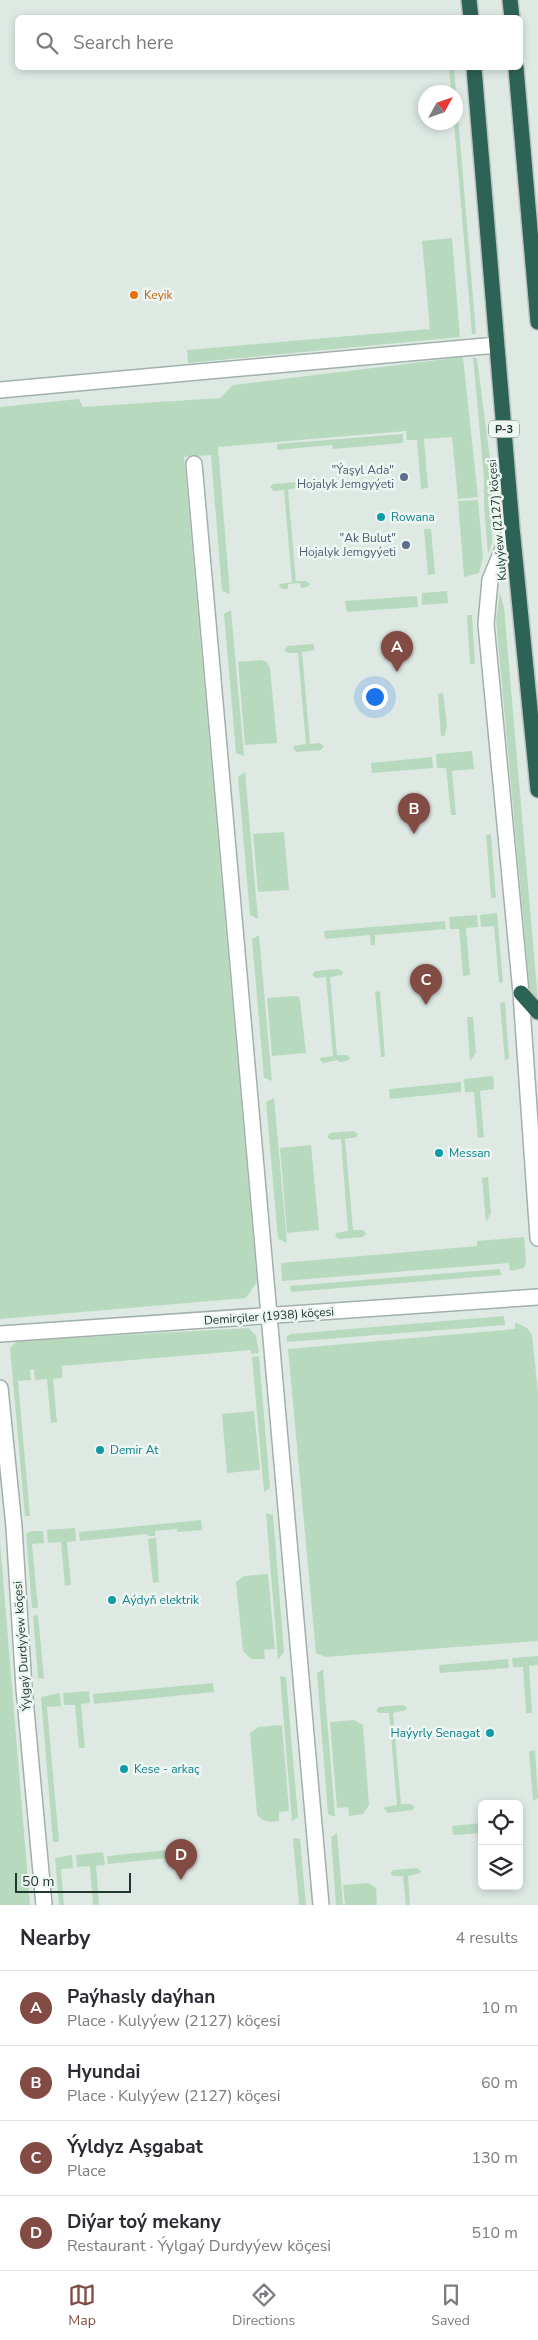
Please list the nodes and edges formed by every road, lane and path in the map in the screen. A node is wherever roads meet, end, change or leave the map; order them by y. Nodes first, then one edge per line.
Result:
1 (469, 0) edge
2 (510, 0) edge
3 (471, 15) edge
4 (512, 15) edge
5 (474, 70) edge
6 (516, 70) edge
7 (538, 322) edge
8 (497, 345) junction
9 (0, 390) edge
10 (194, 464) dead end
11 (512, 527) junction
12 (538, 790) edge
13 (521, 993) junction
14 (538, 1012) edge
15 (538, 1238) edge
16 (538, 1297) edge
17 (270, 1316) junction
18 (0, 1334) edge
19 (0, 1388) edge
20 (44, 1905) edge
21 (321, 1905) edge

1 - 3 highway
2 - 4 highway
5 - 8 highway, Kulyýew (2127) köçesi / P-3
6 - 7 highway
8 - 9 street
8 - 11 highway, Kulyýew (2127) köçesi / P-3
10 - 17 street
11 - 12 highway, Kulyýew (2127) köçesi / P-3
11 - 13 street
13 - 14 highway
13 - 15 street
16 - 17 street, Demirçiler (1938) köçesi
17 - 18 street, Demirçiler (1938) köçesi
17 - 21 street
19 - 20 street, Ýylgaý Durdyýew köçesi

